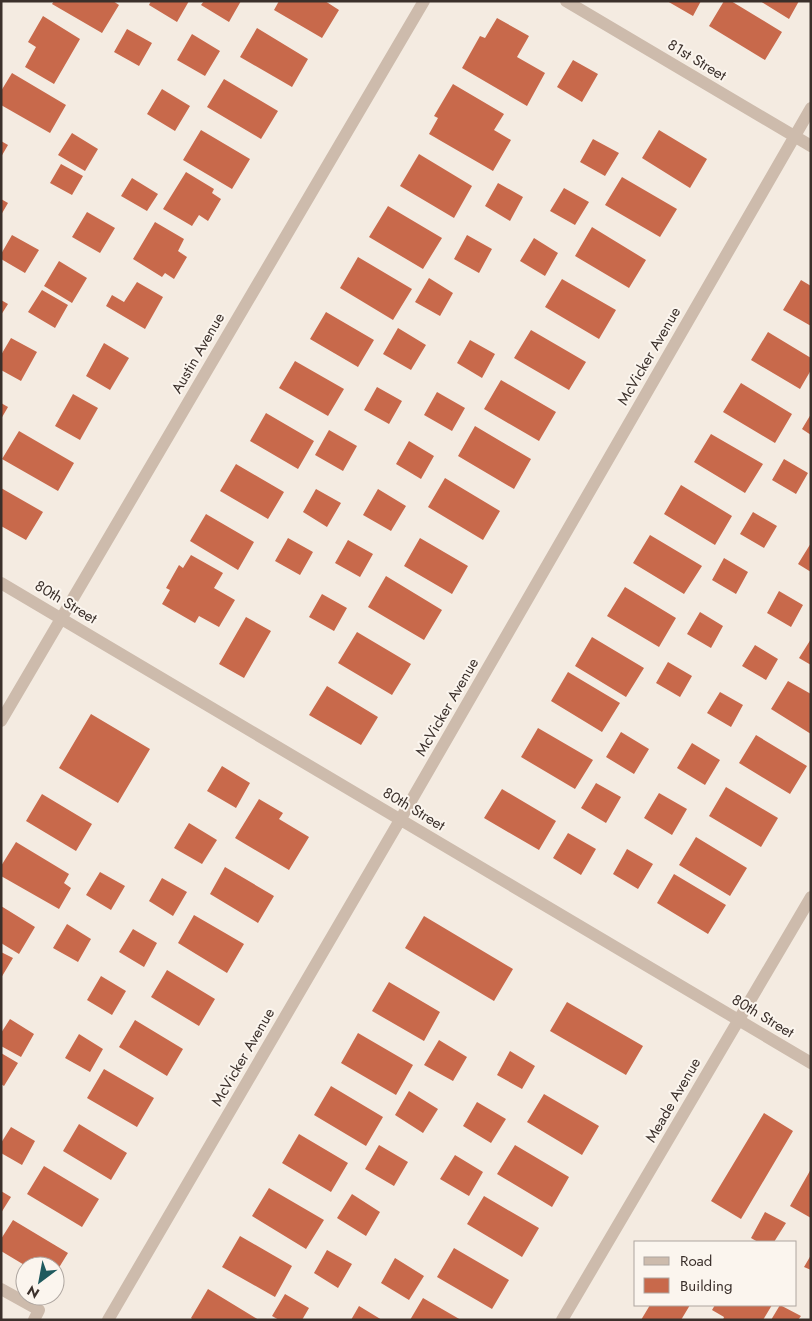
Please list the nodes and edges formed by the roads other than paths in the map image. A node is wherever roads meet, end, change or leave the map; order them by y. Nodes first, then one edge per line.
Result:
1 (424, 1) edge
2 (566, 1) edge
3 (811, 108) edge
4 (794, 136) junction
5 (811, 146) edge
6 (1, 583) edge
7 (61, 618) junction
8 (1, 721) edge
9 (400, 820) junction
10 (811, 897) edge
11 (739, 1021) junction
12 (811, 1063) edge
13 (1, 1289) edge
14 (34, 1320) edge
15 (108, 1320) edge
16 (562, 1320) edge

1 - 7 street, Austin Avenue
2 - 4 street, 81st Street
3 - 4 street, McVicker Avenue
4 - 5 street, 81st Street
4 - 9 street, McVicker Avenue
6 - 7 street, 80th Street
7 - 8 street, Austin Avenue
7 - 9 street, 80th Street
9 - 11 street, 80th Street
9 - 15 street, McVicker Avenue
10 - 11 street, Meade Avenue
11 - 12 street, 80th Street
11 - 16 street, Meade Avenue
13 - 14 street

